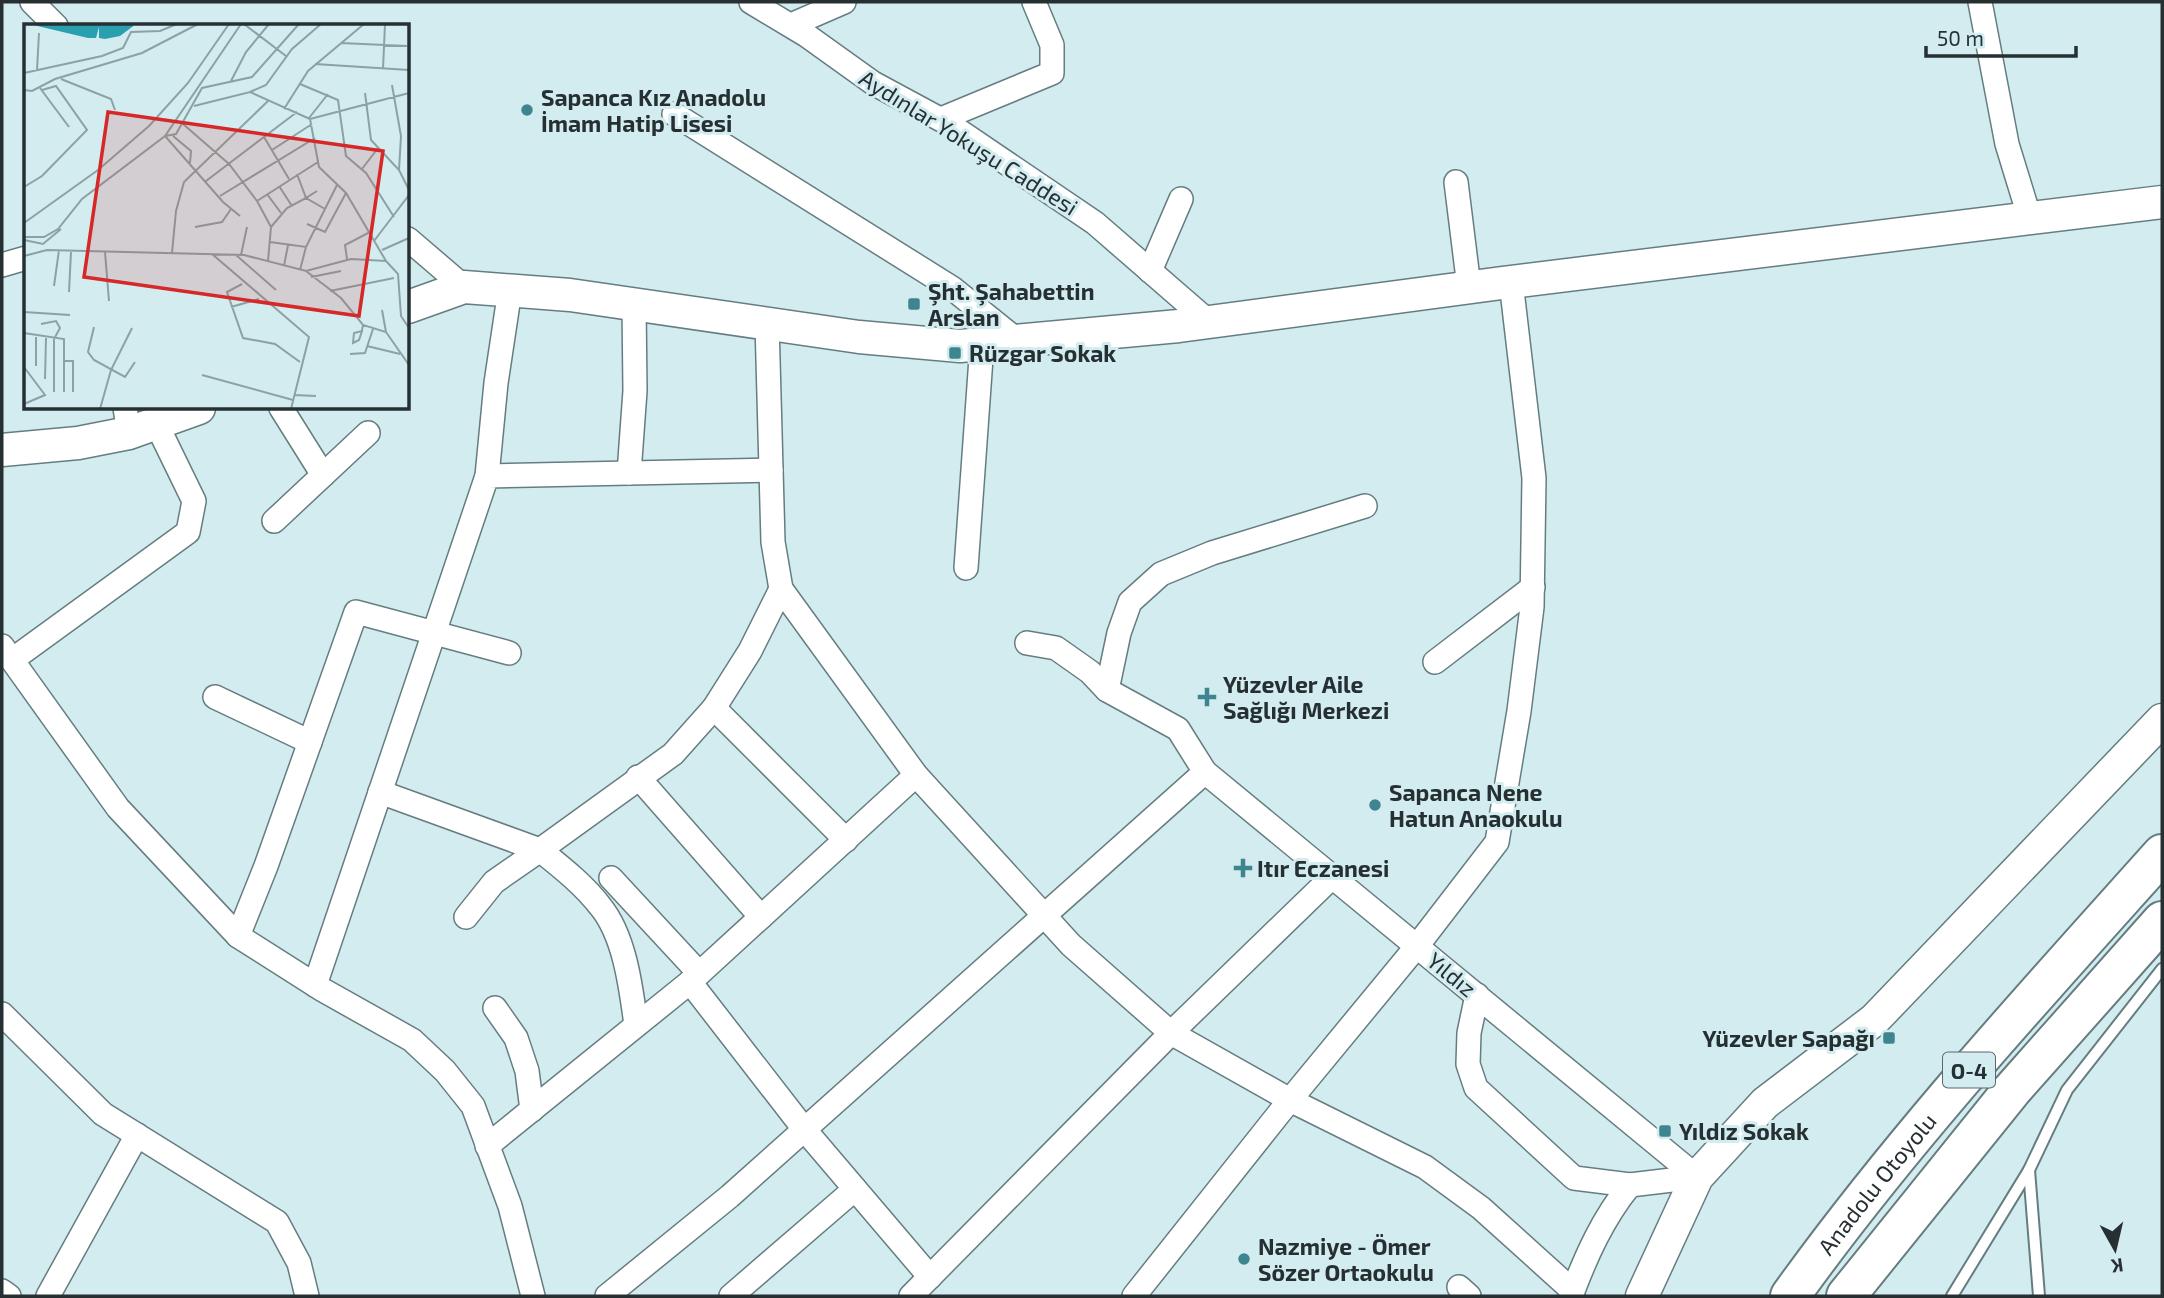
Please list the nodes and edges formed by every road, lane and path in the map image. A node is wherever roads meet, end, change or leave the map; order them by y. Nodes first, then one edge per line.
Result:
1 (32, 2) edge
2 (751, 2) edge
3 (844, 2) edge
4 (1034, 2) edge
5 (1980, 2) edge
6 (54, 24) edge
7 (791, 26) junction
8 (674, 114) dead end
9 (941, 119) junction
10 (1457, 182) dead end
11 (1181, 199) dead end
12 (2162, 202) edge
13 (2030, 219) junction
14 (412, 247) edge
15 (24, 259) edge
16 (2, 265) edge
17 (1150, 271) junction
18 (1511, 282) junction
19 (464, 287) junction
20 (1469, 287) junction
21 (510, 290) junction
22 (634, 304) junction
23 (410, 306) edge
24 (1209, 322) junction
25 (767, 323) junction
26 (1018, 341) junction
27 (982, 344) junction
28 (189, 410) edge
29 (282, 410) edge
30 (137, 421) edge
31 (368, 433) dead end
32 (2, 450) edge
33 (771, 470) junction
34 (629, 473) junction
35 (323, 475) junction
36 (487, 476) junction
37 (1365, 506) dead end
38 (274, 521) dead end
39 (967, 568) dead end
40 (1533, 587) junction
41 (781, 589) junction
42 (434, 632) junction
43 (1027, 643) dead end
44 (7, 653) edge
45 (509, 653) dead end
46 (1435, 662) dead end
47 (1107, 690) junction
48 (215, 697) dead end
49 (714, 708) junction
50 (2162, 720) edge
51 (310, 742) junction
52 (1205, 772) junction
53 (916, 775) junction
54 (638, 777) junction
55 (380, 792) junction
56 (846, 840) junction
57 (540, 850) junction
58 (2162, 854) edge
59 (1332, 877) junction
60 (611, 878) dead end
61 (1045, 916) junction
62 (466, 917) dead end
63 (761, 917) junction
64 (2162, 921) edge
65 (237, 936) junction
66 (1417, 946) junction
67 (2162, 969) edge
68 (694, 978) junction
69 (315, 985) junction
70 (1477, 995) junction
71 (495, 1008) dead end
72 (2, 1014) edge
73 (636, 1025) junction
74 (1171, 1033) junction
75 (1290, 1100) junction
76 (532, 1110) junction
77 (804, 1129) junction
78 (137, 1135) junction
79 (487, 1146) junction
80 (2029, 1170) junction
81 (1697, 1177) junction
82 (1630, 1185) junction
83 (855, 1189) junction
84 (930, 1277) junction
85 (2, 1291) edge
86 (1572, 1294) edge
87 (9, 1296) edge
88 (48, 1296) edge
89 (307, 1296) edge
90 (533, 1296) edge
91 (607, 1296) edge
92 (731, 1296) edge
93 (911, 1296) edge
94 (1134, 1296) edge
95 (1642, 1296) edge
96 (1790, 1296) edge
97 (1846, 1296) edge
98 (1952, 1296) edge
99 (2039, 1296) edge

1 - 6 street
2 - 7 street, Aydınlar Yokuşu Caddesi
3 - 7 street
4 - 9 street
5 - 13 street
7 - 9 street, Aydınlar Yokuşu Caddesi
8 - 26 street
9 - 17 street, Aydınlar Yokuşu Caddesi
10 - 20 street
11 - 17 street
12 - 13 street
13 - 18 street
14 - 19 street
15 - 16 street
17 - 24 street, Aydınlar Yokuşu Caddesi
18 - 20 street
18 - 40 street
19 - 21 street
19 - 23 street
20 - 24 street
21 - 22 street
21 - 36 street
22 - 25 street
22 - 34 street
24 - 26 street
25 - 27 street
25 - 33 street
26 - 27 street
27 - 39 street
28 - 30 street
29 - 35 street
30 - 32 street
30 - 44 street
31 - 35 street
33 - 34 street
33 - 41 street
34 - 36 street
35 - 38 street
36 - 42 street
37 - 47 street
40 - 46 street
40 - 66 street
41 - 49 street
41 - 53 street
42 - 45 street
42 - 51 street
42 - 55 street
43 - 47 street, Yıldız
44 - 65 street
47 - 52 street, Yıldız
48 - 51 street
49 - 54 street
49 - 56 street
50 - 81 street
51 - 65 street
52 - 59 street, Yıldız
52 - 61 street
53 - 56 street
53 - 61 street
54 - 57 street
54 - 63 street
55 - 57 street
55 - 69 street
56 - 63 street
57 - 62 street
57 - 73 street
58 - 96 highway, Anadolu Otoyolu / O-4
59 - 66 street, Yıldız
59 - 74 street
60 - 68 street
61 - 74 street
61 - 77 street
63 - 68 street
64 - 97 highway, Anadolu Otoyolu / O-4
65 - 69 street
66 - 70 street, Yıldız
66 - 75 street
67 - 80 lane
68 - 73 street
68 - 77 street
69 - 79 street
70 - 81 street, Yıldız
70 - 82 street
71 - 76 street
72 - 78 street
73 - 76 street
74 - 75 street
74 - 84 street
75 - 86 street
75 - 94 street
76 - 79 street
77 - 83 street
77 - 91 street
78 - 88 street
78 - 89 street
79 - 90 street
80 - 98 lane
80 - 99 lane
81 - 82 street
81 - 95 street
82 - 86 street
83 - 84 street
83 - 92 street
84 - 93 street
85 - 87 street

